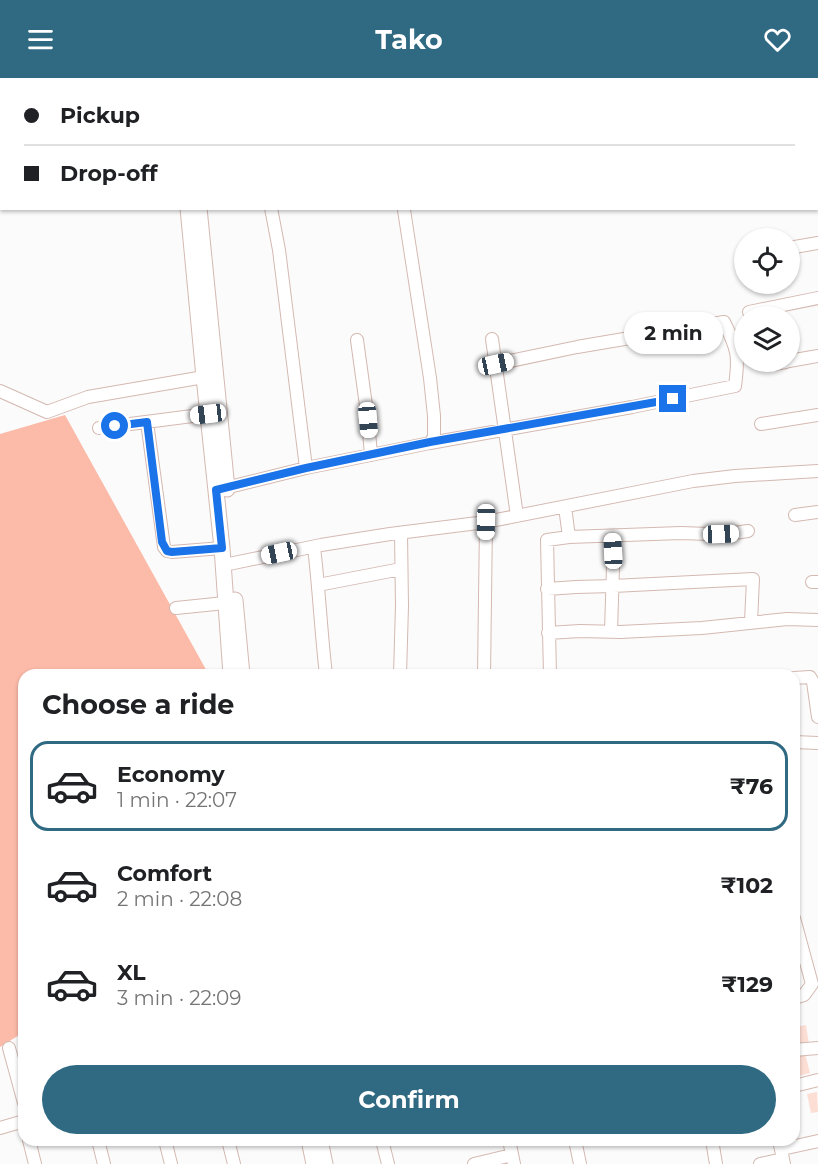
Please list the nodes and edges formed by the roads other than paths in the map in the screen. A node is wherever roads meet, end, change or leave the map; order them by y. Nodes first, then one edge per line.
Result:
1 (188, 210) edge
2 (199, 210) edge
3 (271, 210) edge
4 (404, 210) edge
5 (818, 243) edge
6 (800, 246) edge
7 (818, 298) edge
8 (779, 306) edge
9 (492, 339) dead end
10 (357, 340) dead end
11 (818, 356) edge
12 (800, 359) edge
13 (496, 364) junction
14 (204, 377) junction
15 (0, 391) edge
16 (208, 414) junction
17 (818, 415) edge
18 (147, 422) junction
19 (761, 424) dead end
20 (99, 428) dead end
21 (505, 429) junction
22 (430, 442) junction
23 (371, 455) junction
24 (306, 468) junction
25 (818, 471) edge
26 (221, 489) junction
27 (565, 507) junction
28 (818, 512) edge
29 (795, 515) dead end
30 (517, 516) junction
31 (486, 522) junction
32 (748, 531) dead end
33 (401, 533) junction
34 (612, 536) junction
35 (569, 537) junction
36 (314, 547) junction
37 (222, 548) junction
38 (228, 564) junction
39 (401, 569) junction
40 (318, 585) junction
41 (613, 586) junction
42 (547, 589) junction
43 (225, 603) junction
44 (176, 608) dead end
45 (818, 620) edge
46 (751, 622) junction
47 (611, 632) junction
48 (548, 633) junction
49 (230, 669) edge
50 (242, 669) edge
51 (325, 669) edge
52 (400, 669) edge
53 (484, 669) edge
54 (550, 669) edge
55 (800, 678) edge
56 (818, 717) edge
57 (800, 742) edge
58 (818, 743) edge
59 (800, 940) edge
60 (800, 996) edge
61 (9, 1048) dead end
62 (818, 1048) edge
63 (800, 1050) edge
64 (18, 1080) edge
65 (818, 1080) edge
66 (800, 1084) edge
67 (18, 1123) edge
68 (0, 1128) edge
69 (818, 1140) edge
70 (30, 1146) edge
71 (100, 1146) edge
72 (166, 1146) edge
73 (230, 1146) edge
74 (310, 1146) edge
75 (321, 1146) edge
76 (384, 1146) edge
77 (576, 1146) edge
78 (713, 1146) edge
79 (782, 1153) edge
80 (513, 1159) edge
81 (35, 1164) edge
82 (104, 1164) edge
83 (171, 1164) edge
84 (234, 1164) edge
85 (314, 1164) edge
86 (325, 1164) edge
87 (388, 1164) edge
88 (474, 1164) edge
89 (580, 1164) edge
90 (716, 1164) edge
91 (760, 1164) edge

1 - 14 street
2 - 26 street
3 - 24 street
4 - 22 street
5 - 6 street
7 - 8 street
9 - 13 street
10 - 23 street
11 - 12 street
13 - 21 street
13 - 21 street
14 - 15 street
14 - 16 street
16 - 18 street
16 - 26 street
17 - 19 street
18 - 20 street
18 - 37 street
21 - 22 street
21 - 30 street
22 - 23 street
23 - 24 street
24 - 26 street
25 - 27 street
26 - 37 street
26 - 38 street
27 - 30 street
27 - 35 street
28 - 29 street
30 - 31 street
31 - 33 street
31 - 53 street
32 - 34 street
33 - 36 street
33 - 39 street
34 - 35 street
34 - 41 street
35 - 42 street
36 - 38 street
36 - 40 street
37 - 38 street
38 - 43 street
38 - 50 street
39 - 40 street
39 - 52 street
40 - 51 street
41 - 42 street
41 - 46 street
41 - 47 street
42 - 48 street
43 - 44 street
43 - 49 street
45 - 46 street
46 - 47 street
47 - 48 street
48 - 54 street
55 - 56 street
57 - 58 street
59 - 60 street
61 - 64 street
62 - 63 street
65 - 66 street
67 - 68 street
69 - 79 street
70 - 81 street
71 - 82 street
72 - 83 street
73 - 84 street
74 - 85 street
75 - 86 street
76 - 87 street
77 - 89 street
78 - 90 street
79 - 91 street
80 - 88 street

